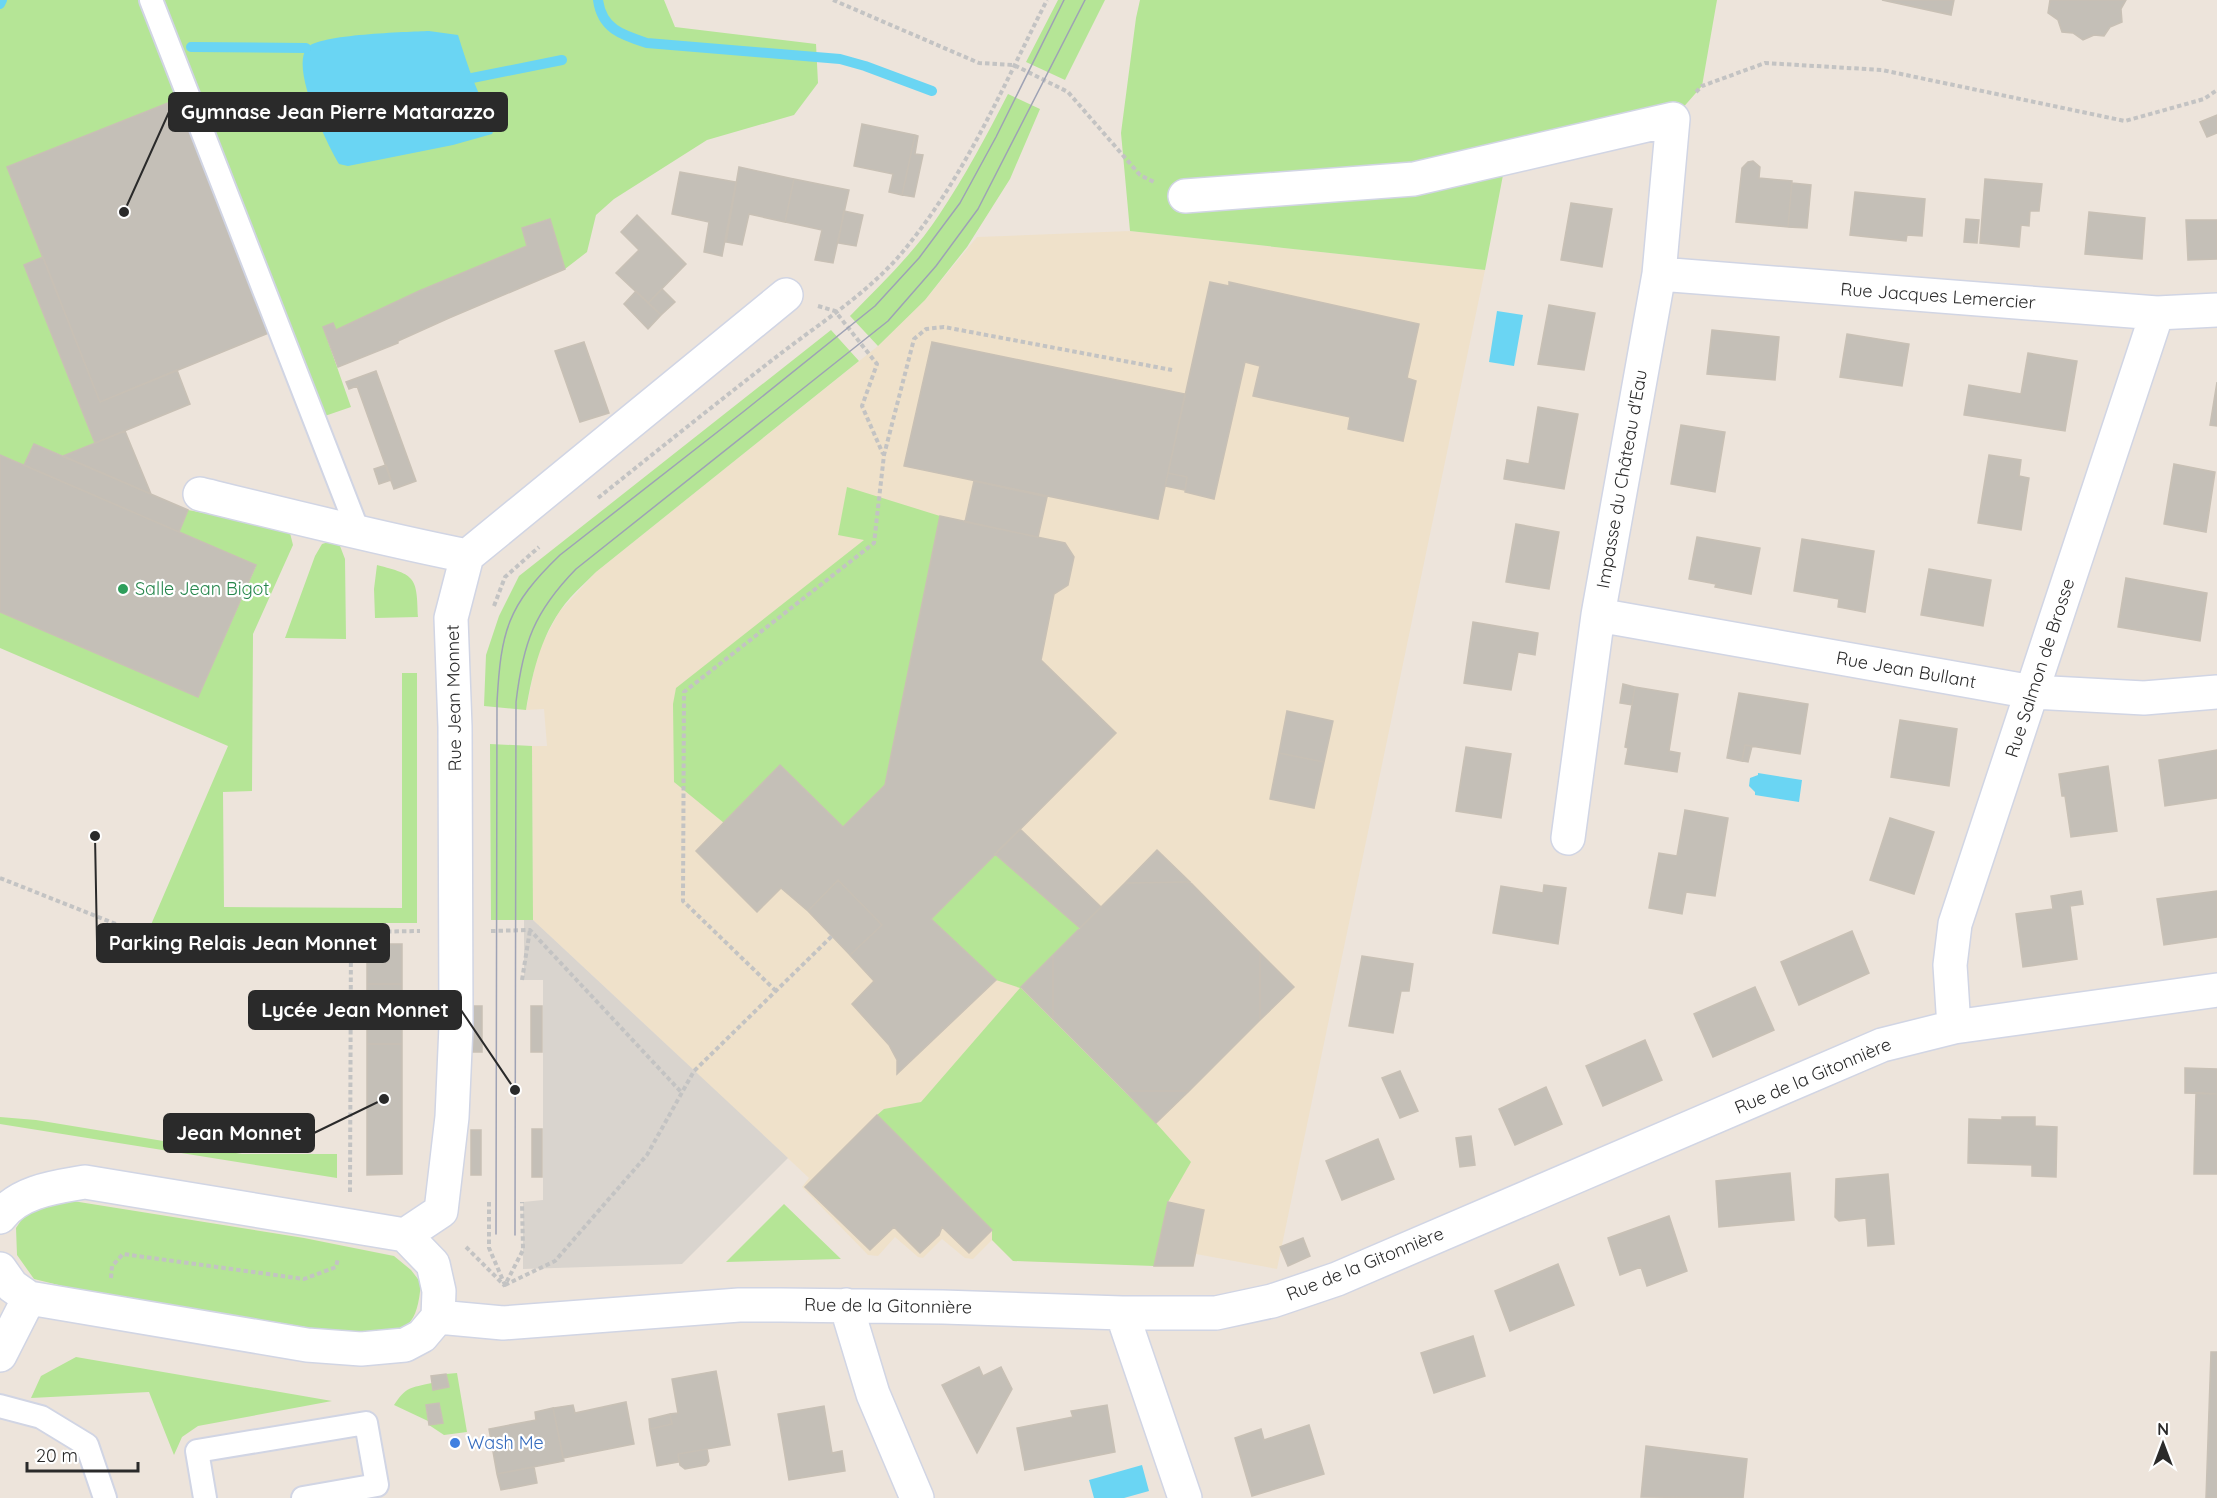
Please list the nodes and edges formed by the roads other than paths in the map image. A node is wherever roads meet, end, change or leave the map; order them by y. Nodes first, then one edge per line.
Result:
1 (151, 0) edge
2 (1185, 196) road end
3 (1659, 274) junction
4 (786, 295) road end
5 (2217, 310) edge
6 (2157, 313) junction
7 (200, 494) dead end
8 (358, 531) junction
9 (467, 556) junction
10 (1598, 615) junction
11 (2032, 692) junction
12 (2217, 692) edge
13 (1568, 838) dead end
14 (2217, 990) edge
15 (1954, 1028) junction
16 (0, 1217) edge
17 (405, 1235) junction
18 (0, 1269) edge
19 (29, 1298) junction
20 (846, 1305) junction
21 (1122, 1314) junction
22 (438, 1317) junction
23 (0, 1355) edge
24 (0, 1406) edge
25 (105, 1498) edge
26 (205, 1498) edge
27 (303, 1498) edge
28 (917, 1498) edge
29 (1185, 1498) edge

1 - 8 lane
2 - 3 street, Impasse du Château d'Eau
3 - 6 street, Rue Jacques Lemercier
3 - 10 street, Impasse du Château d'Eau
4 - 9 street
5 - 6 street, Rue Jacques Lemercier
6 - 11 street, Rue Salmon de Brosse
7 - 8 street
8 - 9 street
9 - 17 street, Rue Jean Monnet
10 - 11 street, Rue Jean Bullant
10 - 13 street, Impasse du Château d'Eau
11 - 12 street, Rue Jean Bullant
11 - 15 street, Rue Salmon de Brosse
14 - 15 street, Rue de la Gitonnière
15 - 21 street, Rue de la Gitonnière
16 - 17 street
17 - 22 street
18 - 19 street
19 - 22 street
19 - 23 street
20 - 21 street, Rue de la Gitonnière
20 - 22 street, Rue de la Gitonnière
20 - 28 street
21 - 29 street
24 - 25 lane
26 - 27 lane

